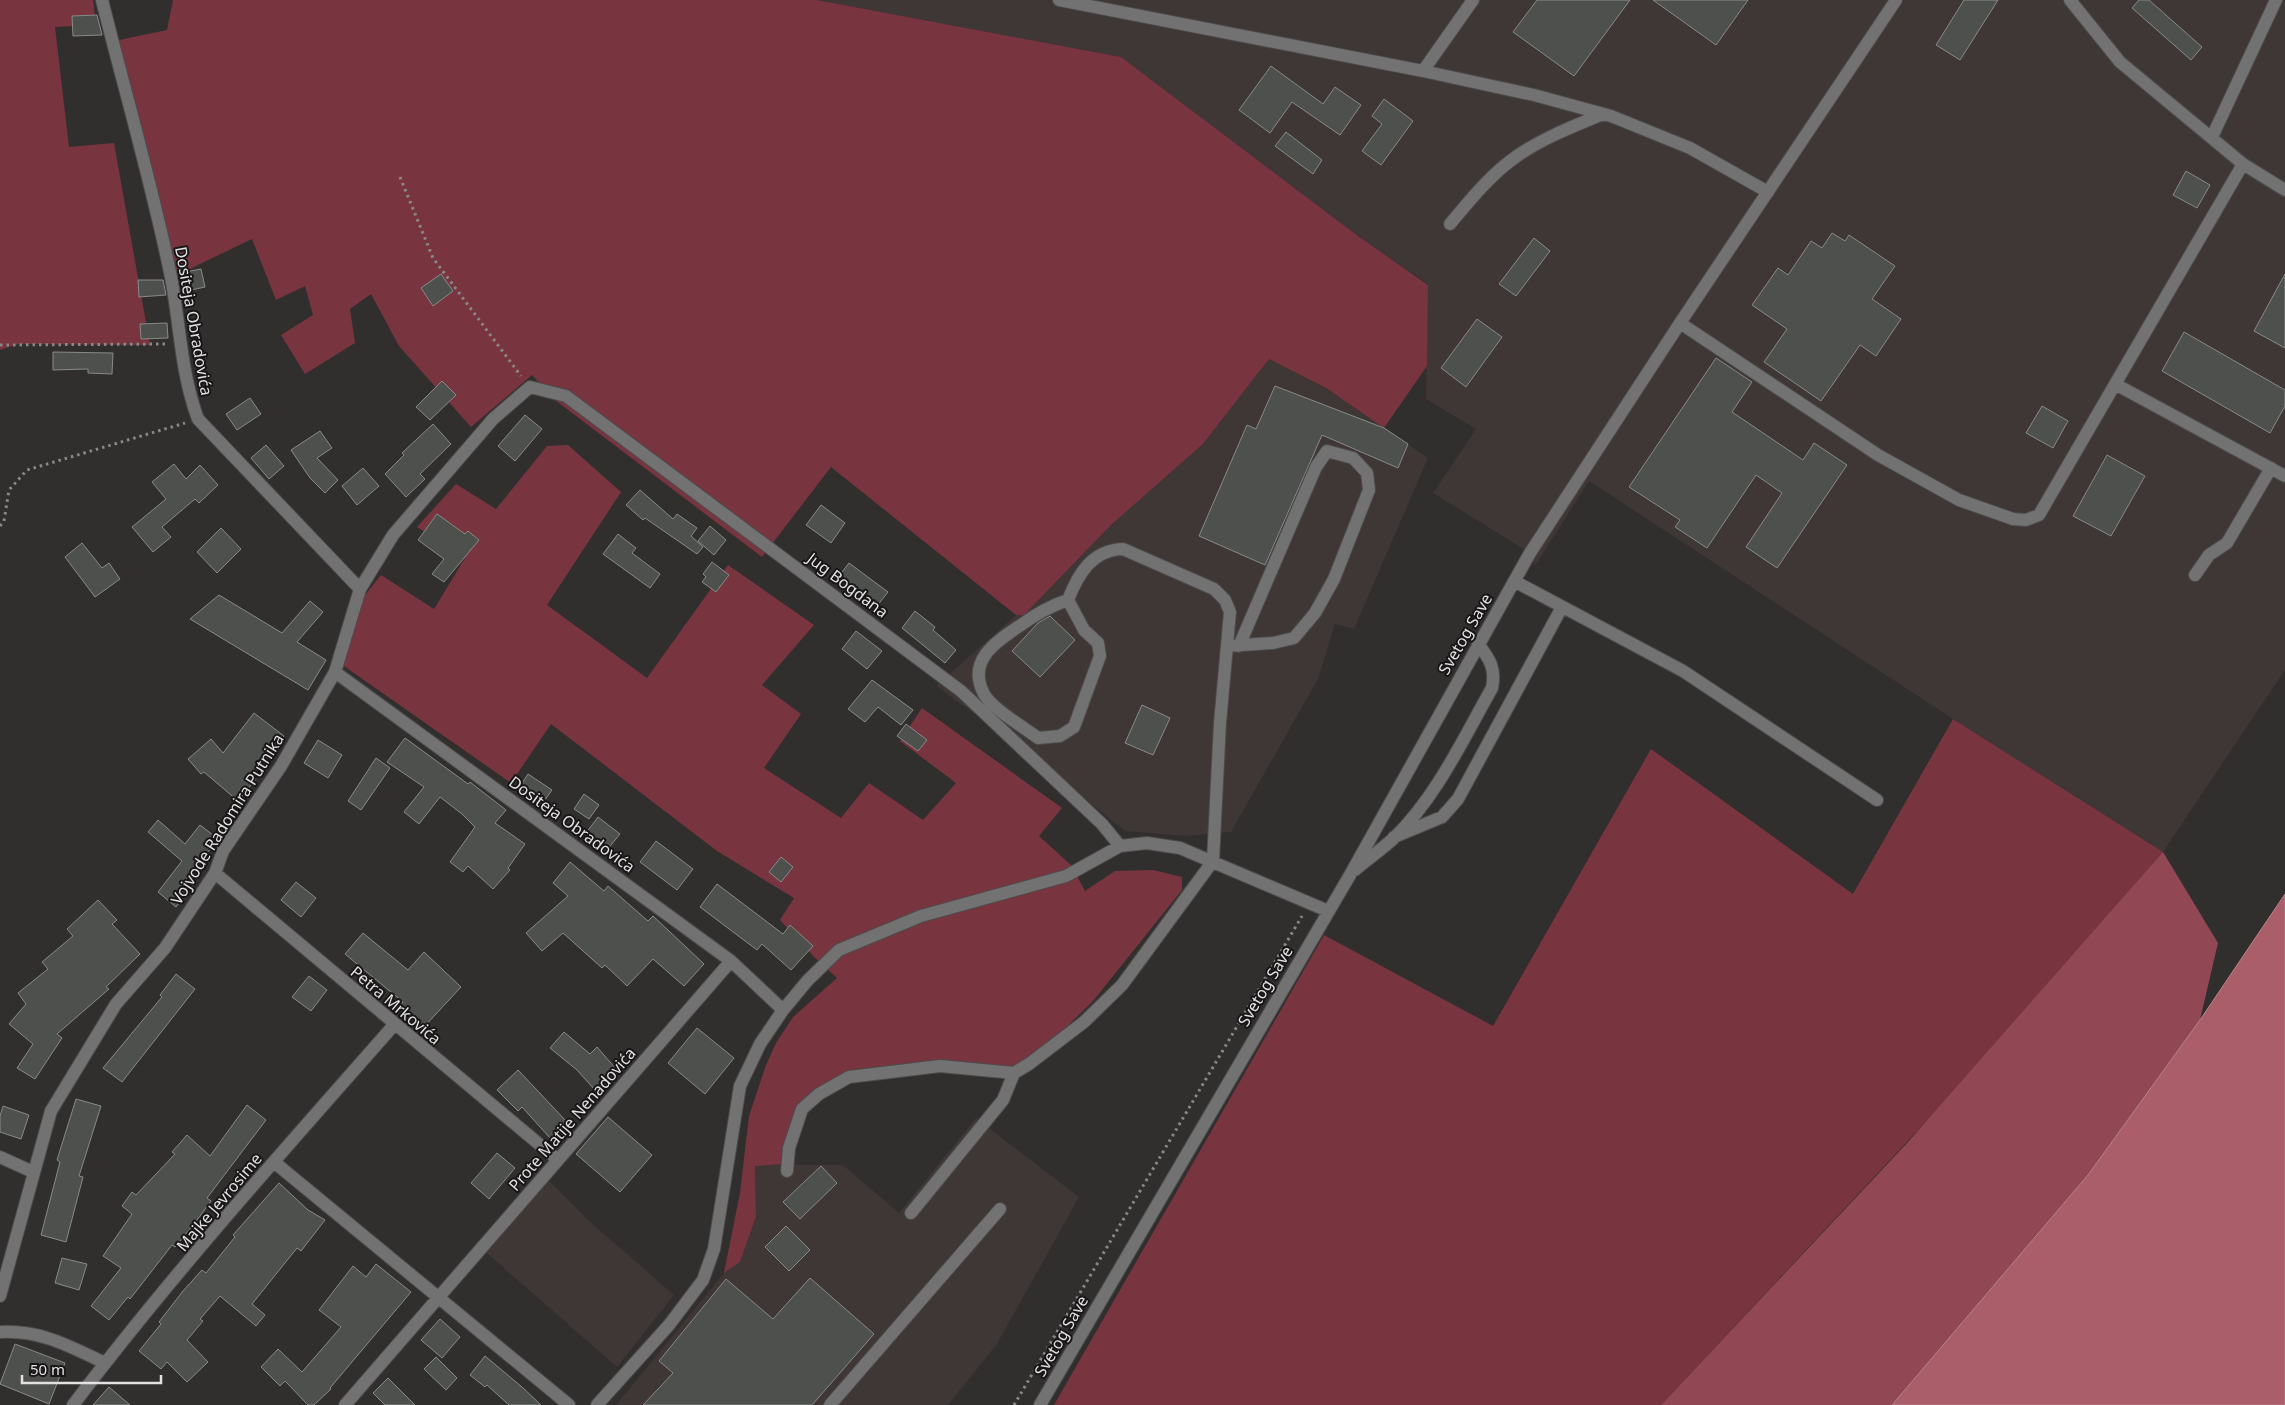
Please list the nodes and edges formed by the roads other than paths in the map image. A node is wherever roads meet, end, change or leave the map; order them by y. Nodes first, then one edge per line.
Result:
1 (102, 0) edge
2 (1059, 0) edge
3 (1473, 0) edge
4 (1896, 0) edge
5 (2070, 0) edge
6 (2276, 0) edge
7 (1423, 71) junction
8 (1603, 114) junction
9 (2212, 137) junction
10 (2243, 164) junction
11 (2285, 190) edge
12 (1768, 192) junction
13 (1450, 224) dead end
14 (1680, 323) junction
15 (2115, 384) junction
16 (530, 387) joint
17 (2271, 468) junction
18 (2285, 476) edge
19 (2195, 575) dead end
20 (1514, 581) junction
21 (360, 589) junction
22 (1068, 600) junction
23 (1562, 607) junction
24 (1478, 644) junction
25 (1233, 646) junction
26 (335, 672) junction
27 (1877, 800) dead end
28 (1394, 838) junction
29 (1120, 846) junction
30 (1213, 861) junction
31 (215, 873) junction
32 (1350, 875) junction
33 (1328, 911) junction
34 (731, 962) junction
35 (783, 1010) junction
36 (394, 1025) junction
37 (1014, 1073) junction
38 (0, 1157) edge
39 (558, 1160) junction
40 (274, 1162) junction
41 (787, 1171) dead end
42 (33, 1172) junction
43 (1000, 1209) dead end
44 (911, 1213) dead end
45 (0, 1296) edge
46 (439, 1297) junction
47 (0, 1332) edge
48 (105, 1363) junction
49 (73, 1405) edge
50 (345, 1405) edge
51 (569, 1405) edge
52 (597, 1405) edge
53 (830, 1405) edge
54 (1040, 1405) edge

1 - 21 street, Dositeja Obradovića
2 - 7 street
3 - 7 street
4 - 12 street, Svetog Save
5 - 9 street
6 - 9 street
7 - 8 street
8 - 12 street
8 - 13 street
9 - 10 street
10 - 11 street
10 - 15 street
12 - 14 street, Svetog Save
14 - 15 street
14 - 20 street, Svetog Save
15 - 17 street
16 - 21 street, Vojvode Radomira Putnika
16 - 29 street, Jug Bogdana
17 - 18 street
17 - 19 street
20 - 23 street
20 - 24 street, Svetog Save
21 - 26 street, Vojvode Radomira Putnika
22 - 22 street
22 - 25 street
23 - 27 street
23 - 28 street
24 - 28 street
24 - 32 street, Svetog Save
25 - 25 street
25 - 30 street
26 - 31 street, Vojvode Radomira Putnika
26 - 34 street, Dositeja Obradovića
28 - 32 street
29 - 30 street
29 - 35 street
30 - 33 street
30 - 37 street
31 - 36 street, Petra Mrkovića
31 - 42 street, Vojvode Radomira Putnika
32 - 33 street, Svetog Save
33 - 54 street, Svetog Save
34 - 35 street, Dositeja Obradovića
34 - 39 street, Prote Matije Nenadovića
35 - 52 street
36 - 39 street, Petra Mrkovića
36 - 40 street, Majke Jevrosime
37 - 41 street
37 - 44 street
38 - 42 street
39 - 46 street, Prote Matije Nenadovića
40 - 46 street
40 - 48 street, Majke Jevrosime
42 - 45 street, Vojvode Radomira Putnika
43 - 53 street
46 - 50 street, Prote Matije Nenadovića
46 - 51 street
47 - 48 street
48 - 49 street, Majke Jevrosime

